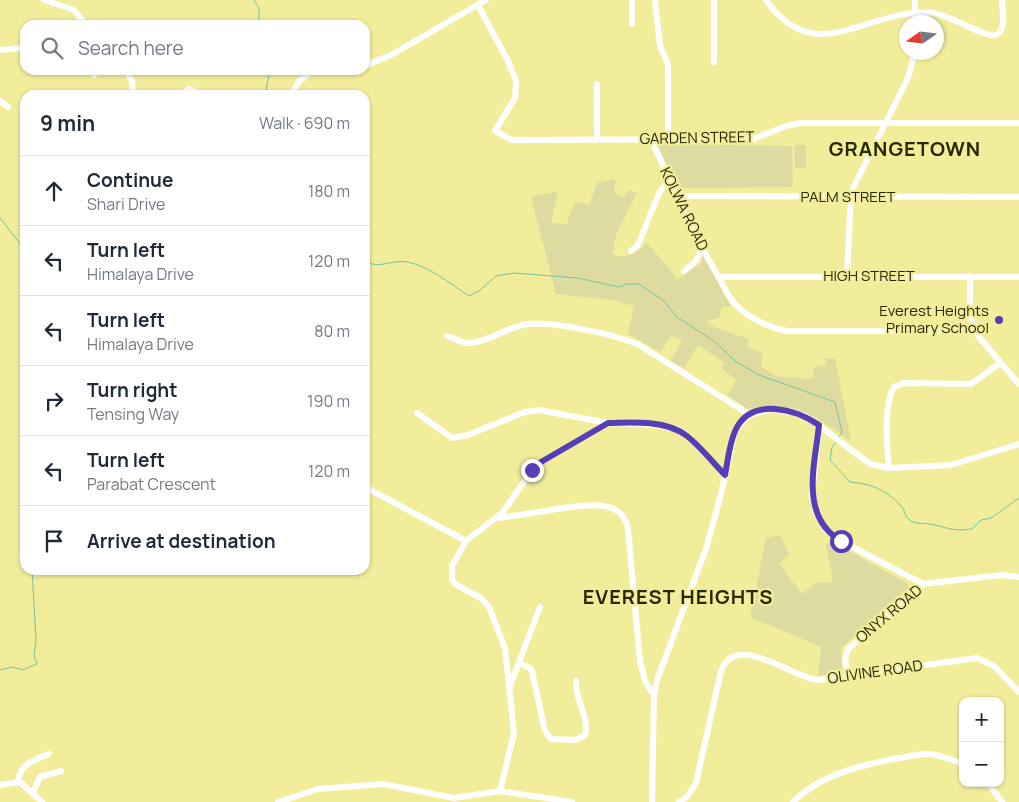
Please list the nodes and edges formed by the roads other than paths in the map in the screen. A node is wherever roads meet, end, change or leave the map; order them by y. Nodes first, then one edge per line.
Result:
1 (44, 0) edge
2 (486, 0) edge
3 (632, 0) edge
4 (655, 0) edge
5 (714, 0) edge
6 (766, 0) edge
7 (915, 0) edge
8 (1002, 0) edge
9 (478, 5) junction
10 (914, 13) junction
11 (82, 20) edge
12 (632, 24) dead end
13 (20, 48) dead end
14 (0, 50) edge
15 (913, 60) edge
16 (714, 62) dead end
17 (370, 64) edge
18 (128, 75) edge
19 (306, 75) edge
20 (596, 84) dead end
21 (133, 90) edge
22 (294, 90) edge
23 (0, 101) edge
24 (8, 108) dead end
25 (1019, 123) edge
26 (887, 124) junction
27 (668, 138) junction
28 (651, 139) junction
29 (597, 140) junction
30 (669, 180) junction
31 (678, 196) junction
32 (850, 196) junction
33 (1019, 197) edge
34 (702, 248) junction
35 (631, 251) dead end
36 (684, 271) dead end
37 (847, 275) junction
38 (970, 276) junction
39 (718, 277) junction
40 (1019, 277) edge
41 (974, 331) junction
42 (447, 336) dead end
43 (1000, 363) junction
44 (1019, 384) edge
45 (417, 414) dead end
46 (750, 415) junction
47 (608, 423) junction
48 (819, 425) junction
49 (1019, 444) edge
50 (890, 468) junction
51 (725, 475) junction
52 (370, 490) edge
53 (497, 518) junction
54 (466, 541) junction
55 (1019, 577) edge
56 (923, 584) junction
57 (540, 608) dead end
58 (519, 663) junction
59 (849, 677) junction
60 (576, 680) dead end
61 (510, 687) junction
62 (1019, 692) edge
63 (654, 696) junction
64 (49, 754) dead end
65 (959, 763) edge
66 (61, 771) dead end
67 (18, 781) junction
68 (0, 785) edge
69 (991, 787) edge
70 (500, 791) junction
71 (33, 792) junction
72 (42, 802) edge
73 (278, 802) edge
74 (572, 802) edge
75 (652, 802) edge
76 (679, 802) edge
77 (793, 802) edge
78 (1002, 802) edge

1 - 11 street
2 - 9 street
3 - 12 street
4 - 27 street
5 - 16 street
6 - 10 street
7 - 10 street
8 - 10 street
9 - 17 street
9 - 29 street, GARDEN STREET
13 - 14 street
15 - 26 street
18 - 21 street
19 - 22 street
20 - 29 street
23 - 24 street
25 - 26 street, GARDEN STREET
26 - 27 street, GARDEN STREET
26 - 32 street
27 - 28 street, GARDEN STREET
28 - 29 street, GARDEN STREET
28 - 30 street, KOLWA ROAD
30 - 31 street, KOLWA ROAD
30 - 35 street
31 - 32 street, PALM STREET
31 - 34 street, KOLWA ROAD
32 - 33 street, PALM STREET
32 - 37 street
34 - 36 street
34 - 39 street, KOLWA ROAD
37 - 38 street, HIGH STREET
37 - 39 street, HIGH STREET
38 - 40 street, HIGH STREET
38 - 41 street
39 - 41 street, KOLWA ROAD
41 - 43 street
42 - 46 street
43 - 44 street
43 - 50 street
45 - 47 street
46 - 48 street
46 - 51 street
47 - 51 street
47 - 53 street
48 - 50 street
48 - 56 street
49 - 50 street
51 - 63 street
52 - 54 street
53 - 54 street
53 - 63 street
54 - 61 street
55 - 56 street, ONYX ROAD
56 - 59 street, ONYX ROAD
57 - 58 street
58 - 60 street
58 - 61 street
59 - 62 street, OLIVINE ROAD
59 - 76 street, OLIVINE ROAD
61 - 70 street
63 - 75 street
64 - 67 street
65 - 77 street
66 - 71 street
67 - 68 street
67 - 71 street
69 - 78 street
70 - 73 street
70 - 74 street
71 - 72 street

